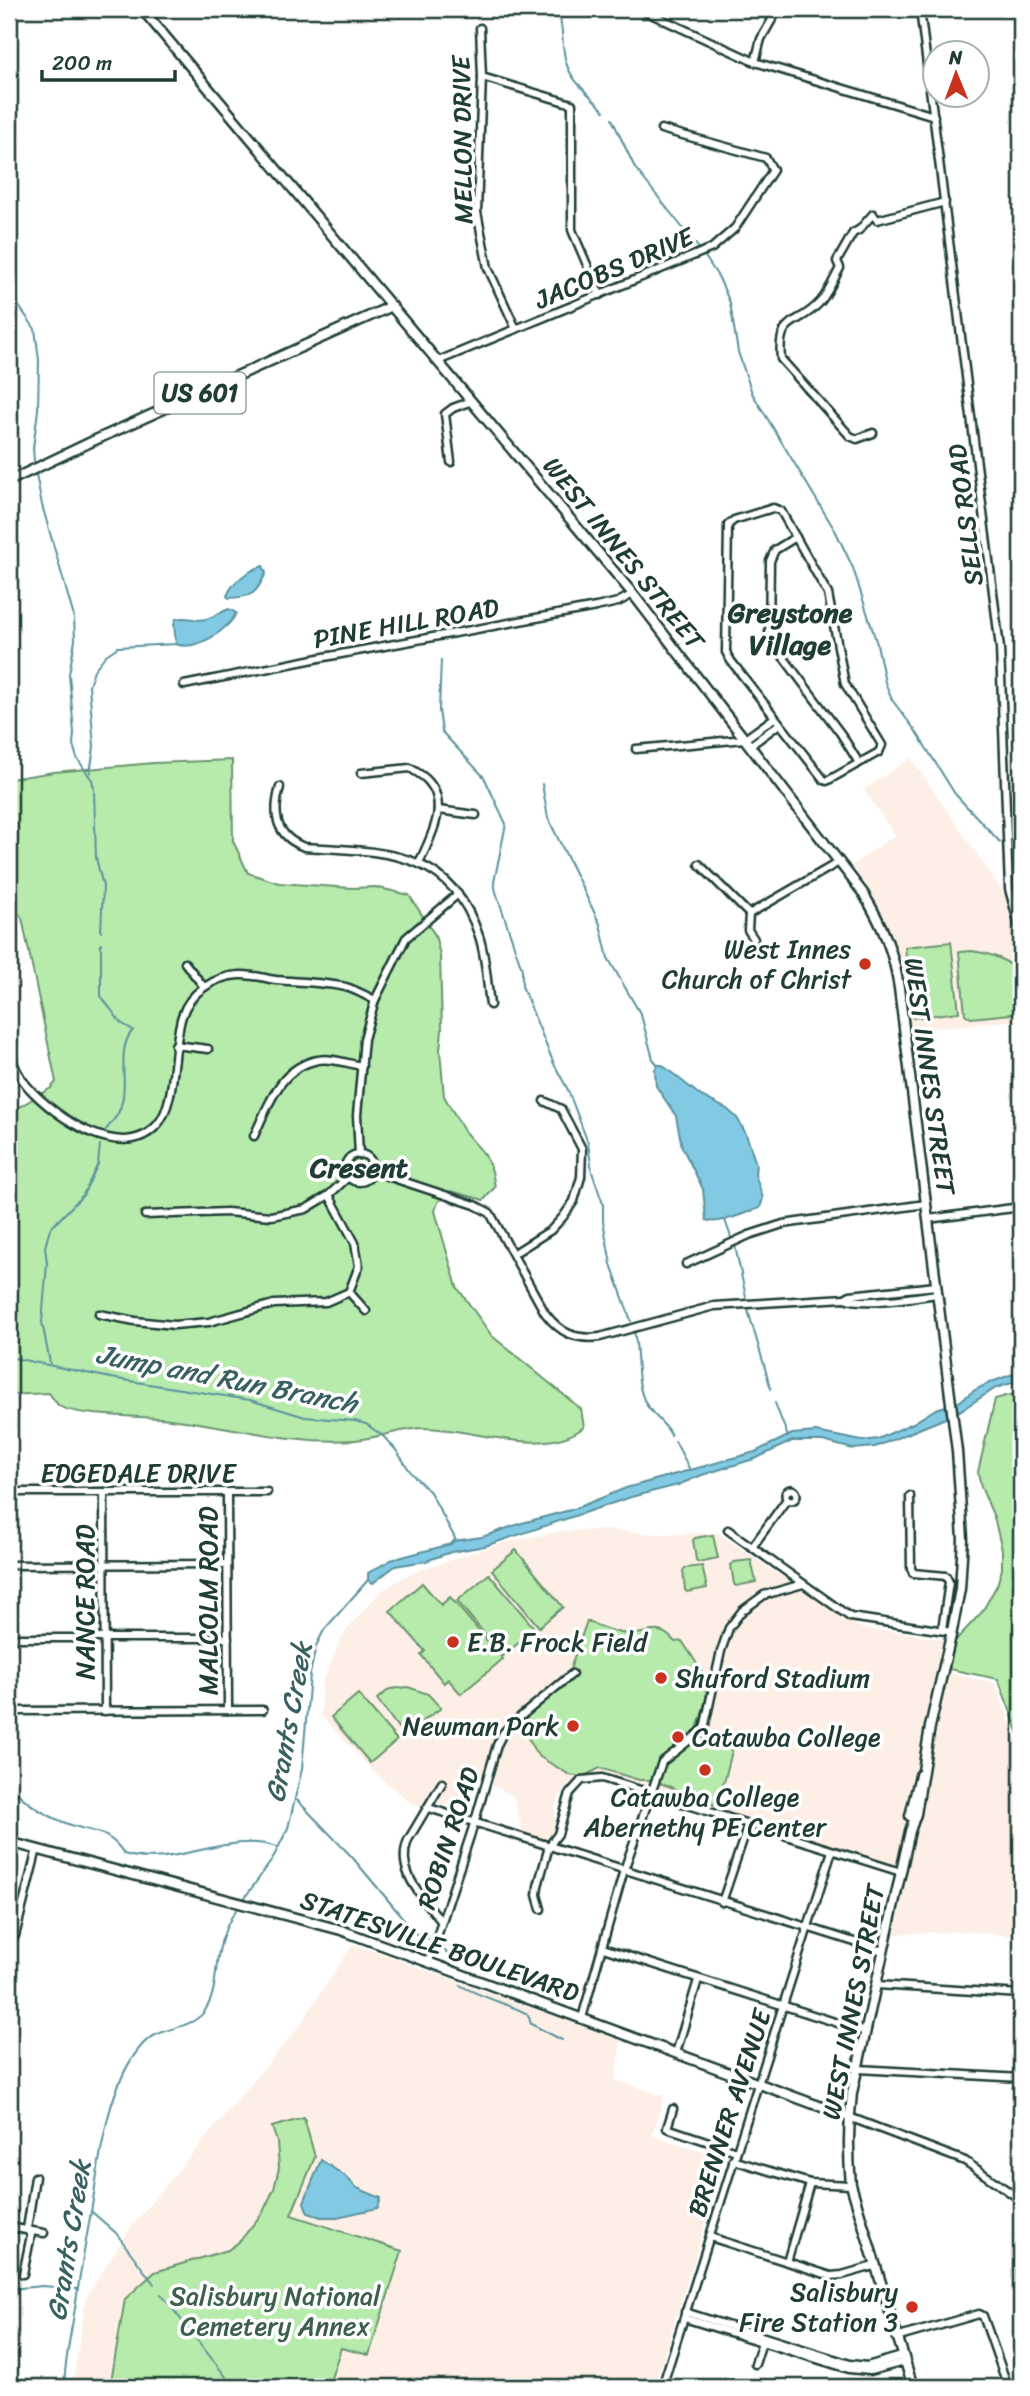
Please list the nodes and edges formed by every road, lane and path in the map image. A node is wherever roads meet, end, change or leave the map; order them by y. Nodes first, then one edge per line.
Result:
1 (142, 9) edge
2 (640, 9) edge
3 (778, 9) edge
4 (920, 9) edge
5 (480, 28) dead end
6 (755, 62) junction
7 (482, 76) junction
8 (933, 116) junction
9 (661, 129) dead end
10 (945, 202) junction
11 (600, 295) junction
12 (392, 306) junction
13 (516, 329) junction
14 (438, 361) junction
15 (472, 401) junction
16 (873, 433) dead end
17 (451, 462) dead end
18 (9, 481) edge
19 (796, 537) junction
20 (633, 594) junction
21 (184, 685) dead end
22 (776, 721) junction
23 (748, 742) junction
24 (636, 749) dead end
25 (859, 763) junction
26 (360, 773) dead end
27 (280, 787) dead end
28 (439, 810) junction
29 (476, 815) dead end
30 (839, 862) junction
31 (419, 863) junction
32 (699, 864) dead end
33 (458, 894) junction
34 (749, 914) junction
35 (1021, 933) edge
36 (754, 939) dead end
37 (185, 963) dead end
38 (204, 988) junction
39 (375, 1000) junction
40 (490, 1005) dead end
41 (175, 1045) junction
42 (9, 1049) edge
43 (208, 1049) dead end
44 (362, 1066) junction
45 (544, 1101) dead end
46 (254, 1136) dead end
47 (359, 1155) junction
48 (372, 1171) junction
49 (348, 1177) junction
50 (329, 1195) junction
51 (926, 1204) junction
52 (1021, 1207) edge
53 (145, 1215) dead end
54 (928, 1219) junction
55 (513, 1254) junction
56 (687, 1264) dead end
57 (937, 1290) junction
58 (349, 1292) junction
59 (366, 1311) dead end
60 (99, 1314) dead end
61 (9, 1492) edge
62 (104, 1492) junction
63 (227, 1492) junction
64 (267, 1492) dead end
65 (910, 1496) dead end
66 (787, 1499) dead end
67 (728, 1530) dead end
68 (753, 1546) junction
69 (226, 1564) junction
70 (9, 1565) edge
71 (104, 1565) junction
72 (803, 1584) junction
73 (942, 1630) junction
74 (952, 1632) junction
75 (9, 1638) edge
76 (104, 1638) junction
77 (228, 1638) junction
78 (572, 1674) dead end
79 (228, 1710) junction
80 (263, 1710) dead end
81 (9, 1711) edge
82 (105, 1711) junction
83 (442, 1783) dead end
84 (652, 1794) junction
85 (429, 1808) junction
86 (475, 1821) junction
87 (748, 1825) junction
88 (9, 1842) edge
89 (549, 1846) junction
90 (37, 1849) junction
91 (832, 1851) junction
92 (624, 1870) junction
93 (901, 1872) junction
94 (722, 1902) junction
95 (541, 1909) dead end
96 (441, 1921) junction
97 (808, 1927) junction
98 (15, 1936) dead end
99 (603, 1948) junction
100 (883, 1951) junction
101 (429, 1961) junction
102 (698, 1980) junction
103 (877, 1985) junction
104 (1021, 1994) edge
105 (783, 2005) junction
106 (582, 2018) junction
107 (866, 2032) junction
108 (676, 2053) junction
109 (858, 2069) junction
110 (1021, 2078) edge
111 (758, 2083) junction
112 (673, 2109) dead end
113 (849, 2117) junction
114 (736, 2151) junction
115 (733, 2160) junction
116 (35, 2178) dead end
117 (810, 2183) junction
118 (851, 2185) junction
119 (1021, 2200) edge
120 (9, 2227) edge
121 (27, 2229) junction
122 (44, 2232) dead end
123 (710, 2237) junction
124 (787, 2262) junction
125 (874, 2266) junction
126 (23, 2274) dead end
127 (684, 2315) junction
128 (896, 2338) junction
129 (763, 2340) junction
130 (903, 2359) junction
131 (755, 2364) dead end
132 (662, 2387) edge
133 (912, 2387) edge
134 (1008, 2387) edge

1 - 12 main road, WEST INNES STREET
2 - 6 street
3 - 6 street
4 - 8 street, SELLS ROAD
5 - 7 street, MELLON DRIVE
6 - 8 street
7 - 11 street
7 - 13 street, MELLON DRIVE
8 - 10 street, SELLS ROAD
9 - 11 street, JACOBS DRIVE
10 - 16 street
10 - 35 street, SELLS ROAD
11 - 13 street, JACOBS DRIVE
12 - 14 main road, WEST INNES STREET
12 - 18 main road, US 601
13 - 14 street, JACOBS DRIVE
14 - 15 main road, WEST INNES STREET
15 - 17 street
15 - 20 main road, WEST INNES STREET
19 - 22 street
19 - 25 street
19 - 25 street
20 - 21 street, PINE HILL ROAD
20 - 23 main road, WEST INNES STREET
22 - 23 street
22 - 25 street
23 - 24 street
23 - 30 main road, WEST INNES STREET
26 - 28 street
27 - 31 street
28 - 29 street
28 - 31 street
30 - 34 street
30 - 51 main road, WEST INNES STREET
31 - 33 street
32 - 34 street
33 - 39 street
33 - 40 street
34 - 36 street
37 - 38 street
38 - 39 street
38 - 41 street
39 - 44 street
41 - 42 street
41 - 43 street
44 - 46 street
44 - 47 street
45 - 55 street
47 - 48 street
47 - 49 street
48 - 49 street
48 - 55 street
49 - 50 street
50 - 53 street
50 - 58 street
51 - 54 main road, WEST INNES STREET
51 - 56 street
52 - 54 street
54 - 57 main road, WEST INNES STREET
55 - 57 street
57 - 74 main road, WEST INNES STREET
58 - 59 street
58 - 60 street
61 - 62 street, EDGEDALE DRIVE
62 - 63 street, EDGEDALE DRIVE
62 - 71 street, NANCE ROAD
63 - 64 street, EDGEDALE DRIVE
63 - 69 street, MALCOLM ROAD
65 - 73 street
66 - 68 street
67 - 68 street
68 - 72 street
69 - 71 street
69 - 77 street, MALCOLM ROAD
70 - 71 street
71 - 76 street, NANCE ROAD
72 - 73 street
72 - 84 street
73 - 74 street
74 - 93 main road, WEST INNES STREET
75 - 76 street
76 - 77 street
76 - 82 street, NANCE ROAD
77 - 79 street, MALCOLM ROAD
78 - 86 street, ROBIN ROAD
79 - 80 street
79 - 82 street
81 - 82 street
83 - 85 street
84 - 87 street
84 - 89 street
84 - 92 street
85 - 86 street
85 - 96 street
86 - 89 street
86 - 96 street, ROBIN ROAD
87 - 91 street
87 - 94 street
88 - 90 main road, STATESVILLE BOULEVARD
89 - 92 street
89 - 95 street
90 - 98 street
90 - 101 main road, STATESVILLE BOULEVARD
91 - 93 street
91 - 97 street, BRENNER AVENUE
92 - 94 street
92 - 99 street
93 - 100 main road, WEST INNES STREET
94 - 97 street
96 - 101 street, ROBIN ROAD
97 - 100 street
97 - 105 street, BRENNER AVENUE
99 - 102 street
99 - 106 street
100 - 103 main road, WEST INNES STREET
101 - 106 main road, STATESVILLE BOULEVARD
102 - 105 street
102 - 108 street
103 - 104 street
103 - 107 main road, WEST INNES STREET
105 - 107 street
105 - 111 street, BRENNER AVENUE
106 - 108 main road, STATESVILLE BOULEVARD
107 - 109 main road, WEST INNES STREET
108 - 111 main road, STATESVILLE BOULEVARD
109 - 110 street
109 - 113 main road, WEST INNES STREET
111 - 113 main road, STATESVILLE BOULEVARD
111 - 114 street, BRENNER AVENUE
112 - 114 street
113 - 118 main road, WEST INNES STREET
113 - 119 street
114 - 115 street, BRENNER AVENUE
115 - 117 street
115 - 123 street, BRENNER AVENUE
116 - 121 street
117 - 118 street
117 - 124 street
118 - 125 main road, WEST INNES STREET
120 - 121 street
121 - 122 street
121 - 126 street
123 - 124 street
123 - 127 street, BRENNER AVENUE
124 - 125 street
125 - 128 main road, WEST INNES STREET
127 - 129 street
127 - 132 street, BRENNER AVENUE
128 - 130 main road, WEST INNES STREET
128 - 134 street
129 - 130 street
129 - 131 street
130 - 133 main road, WEST INNES STREET

